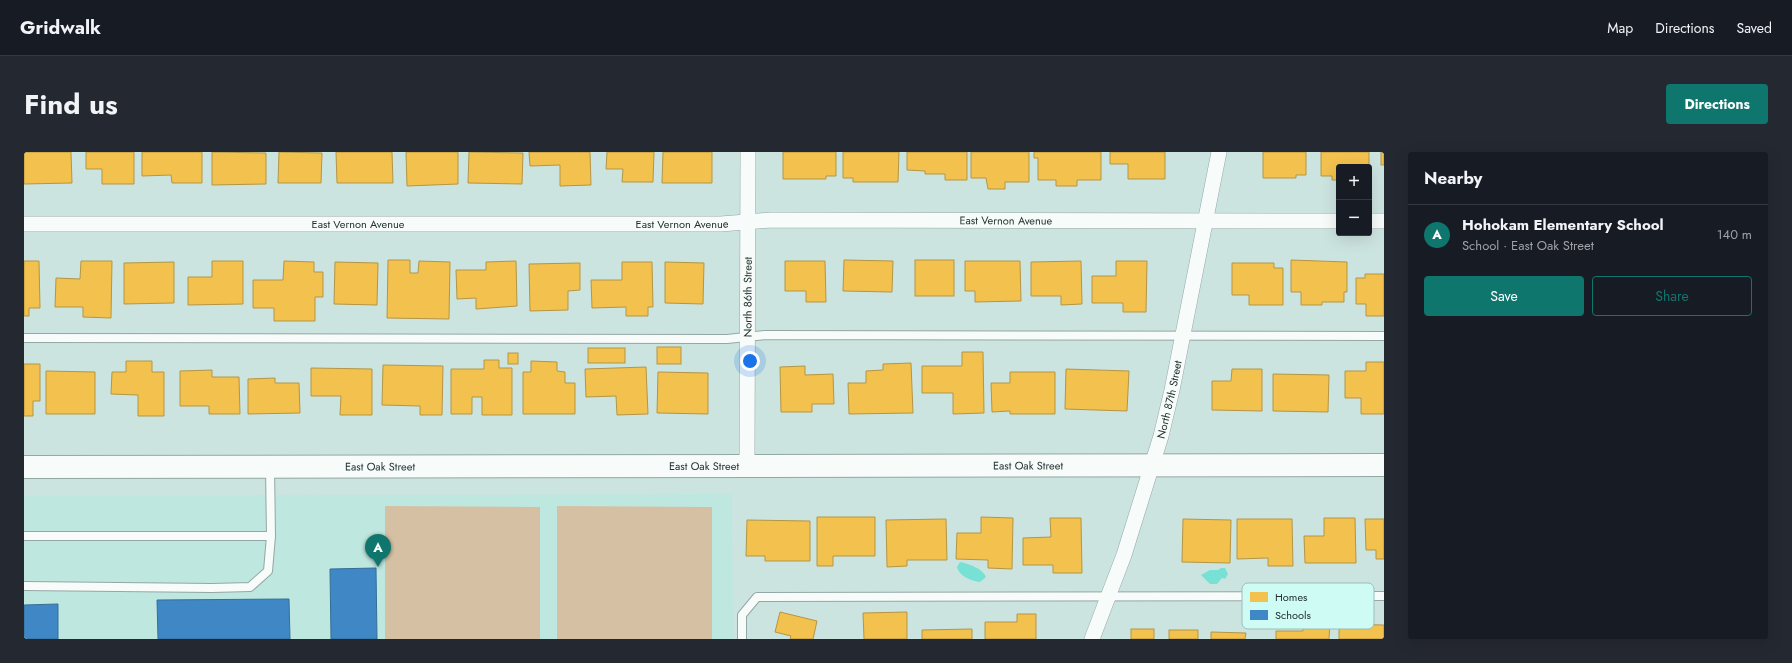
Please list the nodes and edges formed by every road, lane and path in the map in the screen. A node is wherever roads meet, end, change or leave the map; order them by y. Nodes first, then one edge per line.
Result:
1 (748, 152) edge
2 (1219, 152) edge
3 (1205, 221) junction
4 (1336, 221) edge
5 (1372, 221) edge
6 (1384, 221) edge
7 (748, 222) junction
8 (24, 224) edge
9 (1183, 336) junction
10 (1384, 336) edge
11 (747, 337) junction
12 (24, 338) edge
13 (1384, 465) edge
14 (270, 466) junction
15 (747, 466) junction
16 (1152, 466) junction
17 (24, 467) edge
18 (24, 536) edge
19 (271, 536) junction
20 (24, 586) edge
21 (1374, 596) edge
22 (1384, 596) edge
23 (1242, 597) edge
24 (1109, 598) junction
25 (742, 639) edge
26 (1092, 639) edge

1 - 7 street, North 86th Street
2 - 3 street, North 87th Street
3 - 4 street, East Vernon Avenue
3 - 7 street, East Vernon Avenue
3 - 9 street, North 87th Street
5 - 6 street
7 - 8 street, East Vernon Avenue
7 - 11 street, North 86th Street
9 - 10 lane
9 - 11 lane
9 - 16 street, North 87th Street
11 - 12 lane
11 - 15 street, North 86th Street
13 - 16 street, East Oak Street
14 - 15 street, East Oak Street
14 - 17 street, East Oak Street
14 - 19 lane
15 - 16 street, East Oak Street
16 - 24 street, North 87th Street
18 - 19 lane
19 - 20 lane
21 - 22 lane
23 - 24 lane
24 - 25 lane
24 - 26 street, North 87th Street

